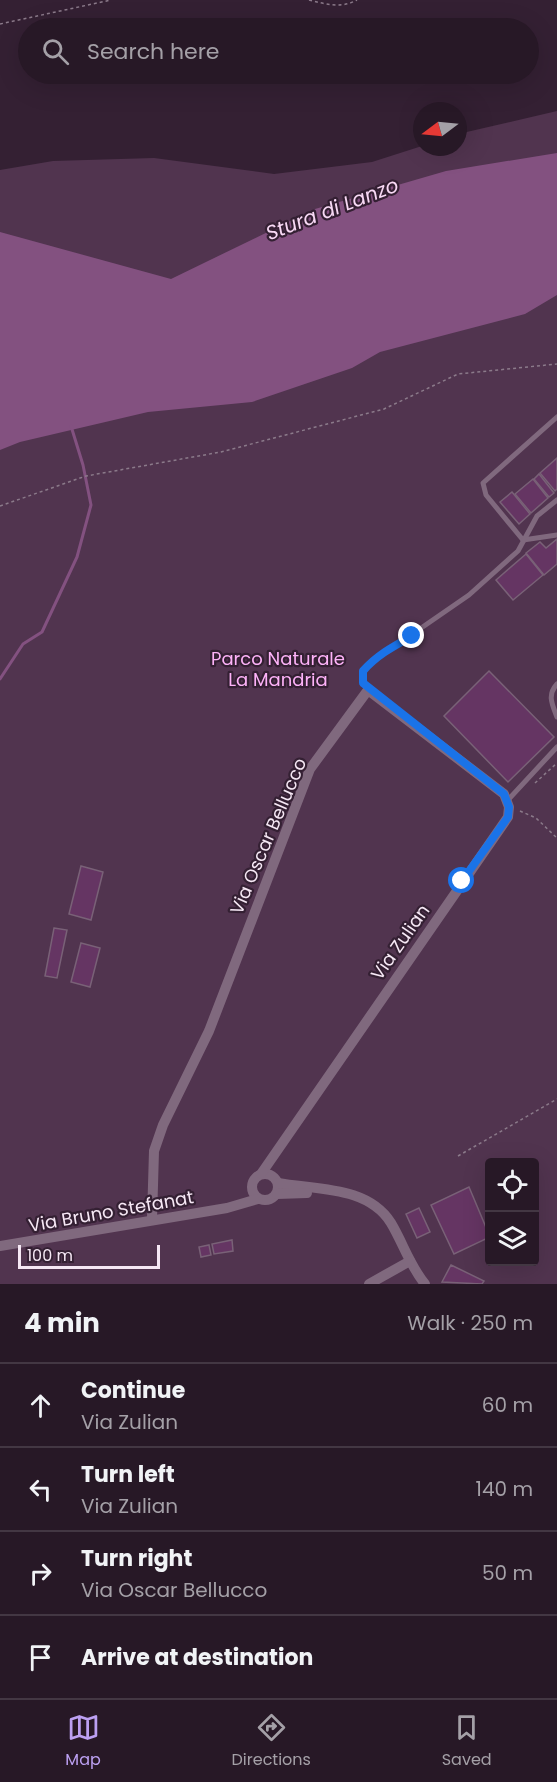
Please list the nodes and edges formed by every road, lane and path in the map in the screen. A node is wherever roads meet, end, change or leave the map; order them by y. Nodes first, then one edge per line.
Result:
1 (111, 0) edge
2 (309, 0) edge
3 (357, 0) edge
4 (28, 18) edge
5 (18, 20) edge
6 (0, 24) edge
7 (557, 364) edge
8 (557, 417) edge
9 (557, 500) edge
10 (0, 506) edge
11 (557, 535) edge
12 (523, 540) junction
13 (557, 684) edge
14 (368, 690) junction
15 (557, 717) edge
16 (557, 747) edge
17 (508, 804) junction
18 (557, 838) edge
19 (557, 1099) edge
20 (458, 1156) dead end
21 (271, 1159) junction
22 (261, 1174) junction
23 (276, 1185) junction
24 (251, 1188) junction
25 (258, 1199) junction
26 (227, 1208) junction
27 (152, 1219) junction
28 (0, 1246) edge
29 (410, 1261) junction
30 (369, 1284) edge
31 (425, 1284) edge

1 - 4 path
2 - 3 path
5 - 6 path
7 - 10 path
8 - 12 lane
9 - 12 lane
11 - 12 lane
12 - 14 lane
13 - 15 lane
14 - 17 street
14 - 27 street, Via Oscar Bellucco
16 - 17 lane
17 - 18 path
17 - 21 street, Via Zulian
19 - 20 path
21 - 22 street, Via Zulian
21 - 23 street
22 - 23 street
22 - 24 street, Via Zulian
23 - 25 street, Via Bruno Stefanat
23 - 29 street
24 - 25 street
24 - 26 street
25 - 26 street, Via Bruno Stefanat
26 - 27 street, Via Bruno Stefanat
27 - 28 street, Via Bruno Stefanat
29 - 30 street
29 - 31 street

